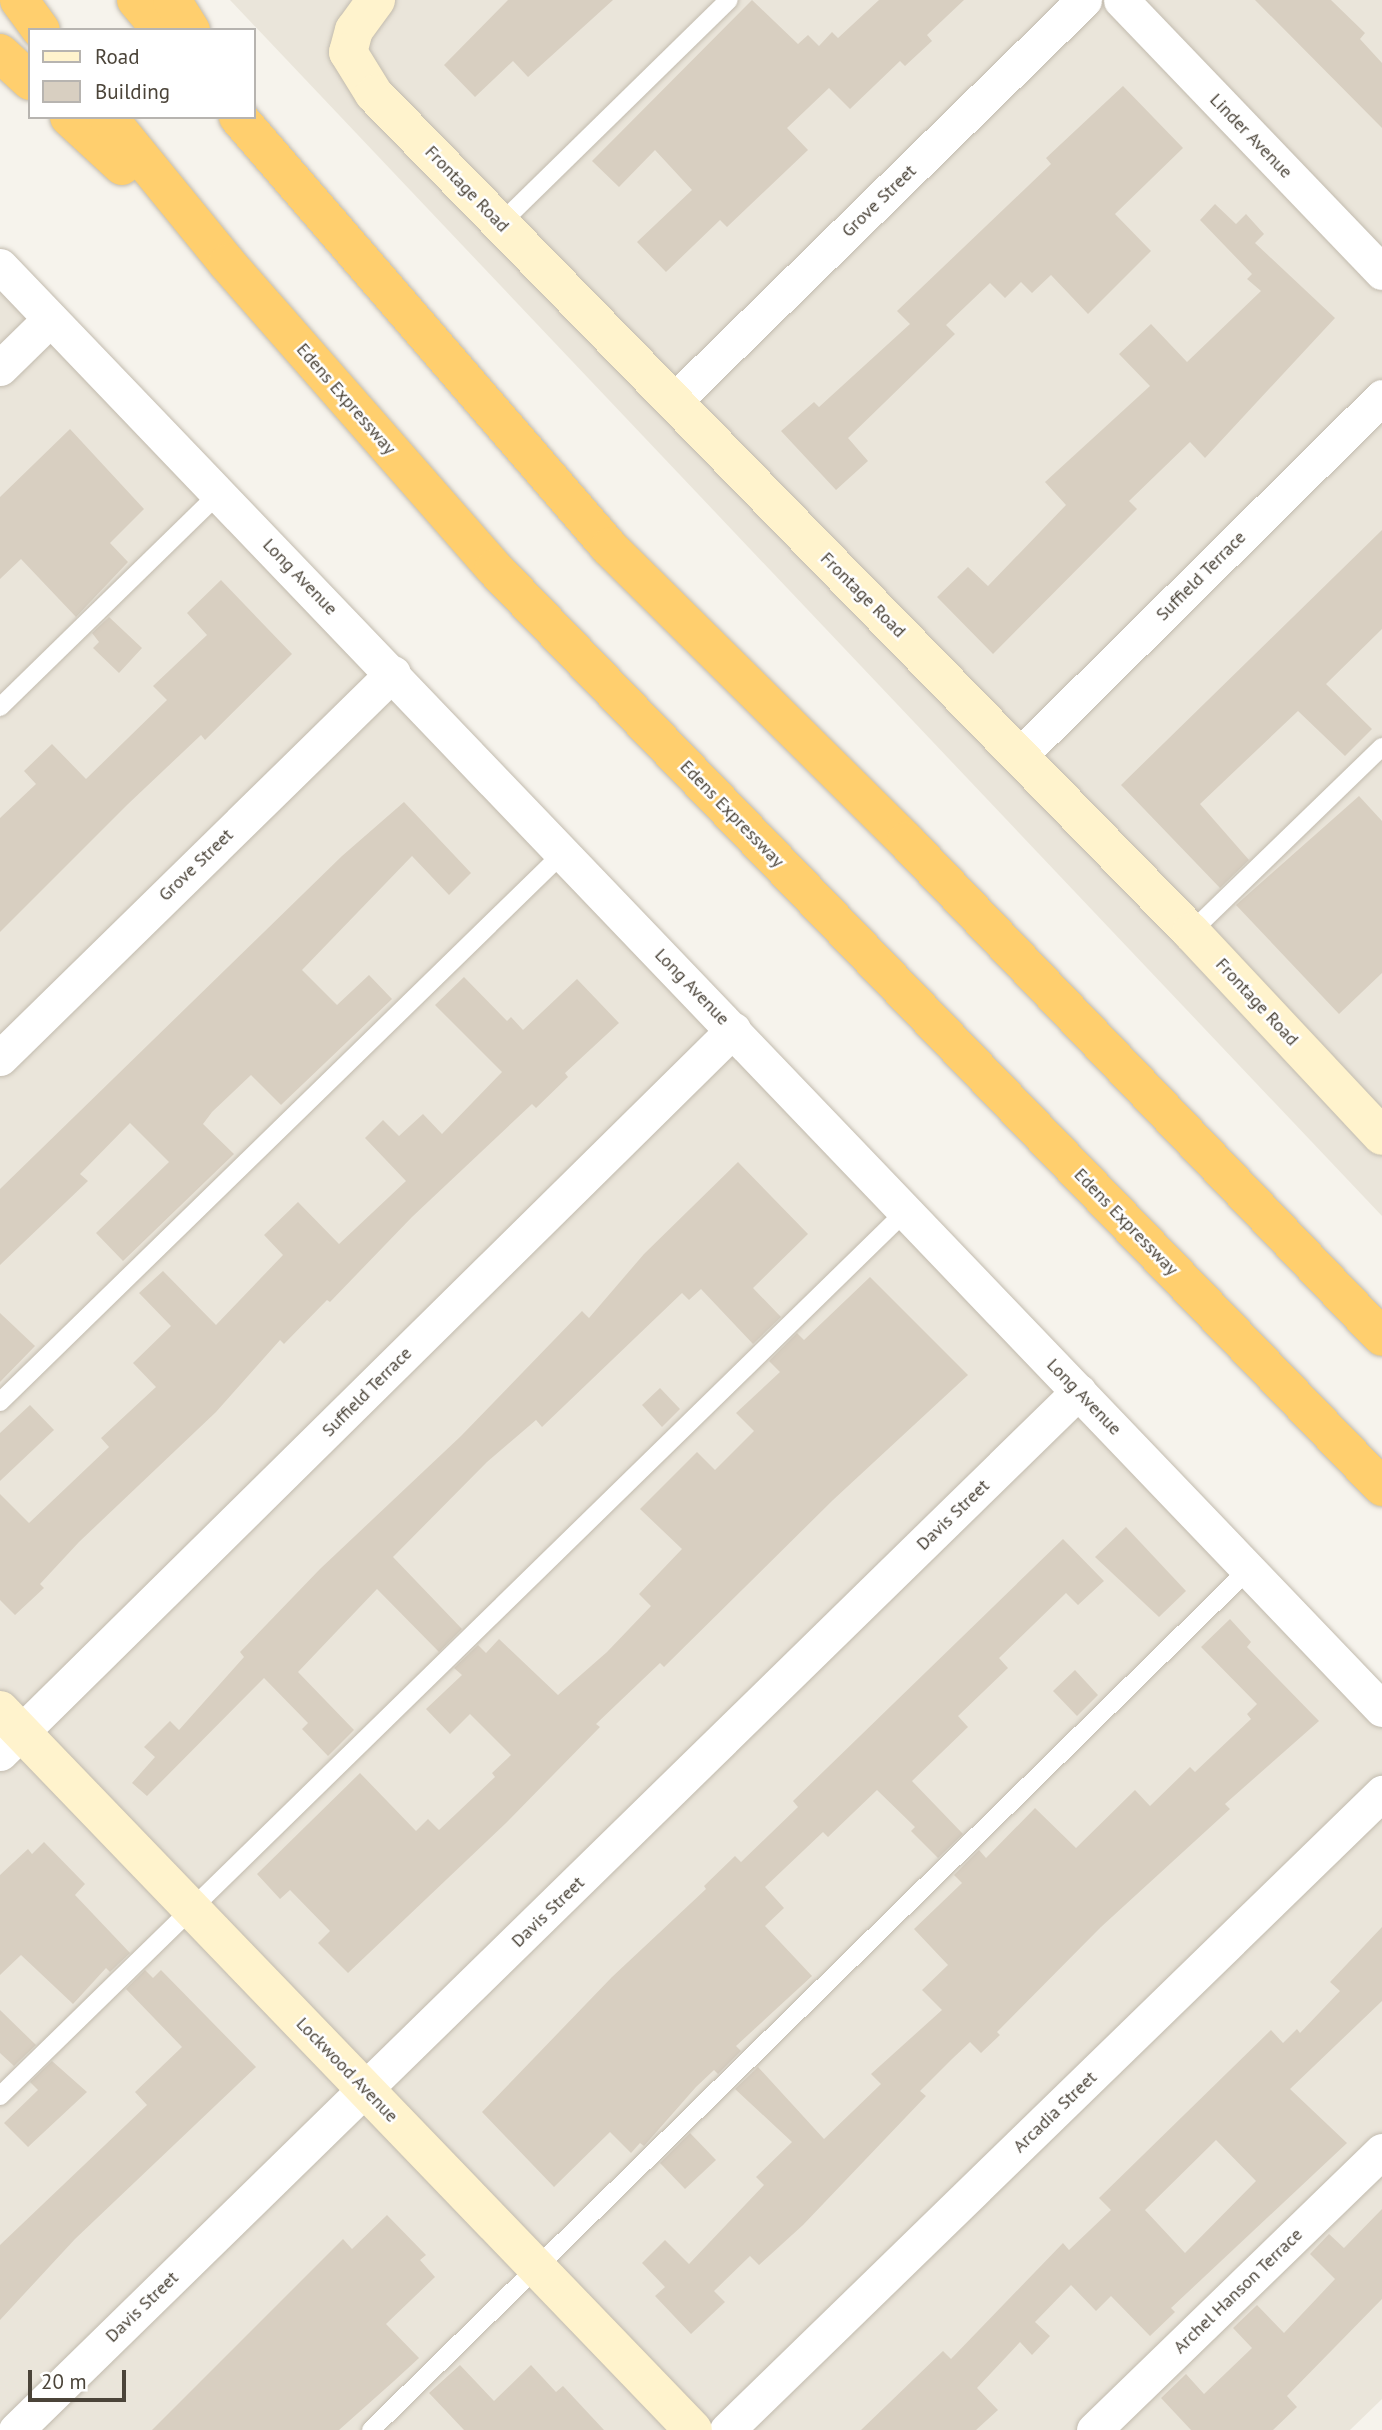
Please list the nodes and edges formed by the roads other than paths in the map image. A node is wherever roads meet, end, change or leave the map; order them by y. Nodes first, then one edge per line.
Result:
1 (19, 0) edge
2 (136, 0) edge
3 (172, 0) edge
4 (376, 0) edge
5 (729, 0) edge
6 (1084, 0) edge
7 (1121, 0) edge
8 (40, 28) edge
9 (159, 28) edge
10 (190, 28) edge
11 (0, 53) edge
12 (28, 79) edge
13 (71, 119) edge
14 (110, 119) edge
15 (239, 119) edge
16 (256, 133) edge
17 (500, 224) junction
18 (227, 263) junction
19 (0, 266) edge
20 (1382, 272) edge
21 (50, 319) junction
22 (0, 368) edge
23 (1382, 397) edge
24 (673, 402) junction
25 (219, 493) junction
26 (393, 673) junction
27 (0, 708) edge
28 (1382, 747) edge
29 (1020, 755) junction
30 (564, 852) junction
31 (1191, 932) junction
32 (733, 1030) junction
33 (0, 1058) edge
34 (1377, 1119) edge
35 (906, 1211) junction
36 (1382, 1336) edge
37 (1079, 1391) junction
38 (0, 1402) edge
39 (1382, 1487) edge
40 (1249, 1569) junction
41 (1382, 1709) edge
42 (7, 1732) edge
43 (1382, 1793) edge
44 (191, 1908) junction
45 (366, 2090) junction
46 (0, 2096) edge
47 (1382, 2151) edge
48 (537, 2267) junction
49 (16, 2430) edge
50 (371, 2430) edge
51 (693, 2430) edge
52 (727, 2430) edge
53 (1094, 2430) edge

1 - 8 highway
2 - 9 highway
3 - 10 highway
4 - 17 street, Frontage Road
5 - 17 lane
6 - 24 street, Grove Street
7 - 20 street, Linder Avenue
11 - 12 highway
13 - 18 highway
14 - 18 highway, Edens Expressway
15 - 16 highway
16 - 36 highway
17 - 24 street, Frontage Road
18 - 39 highway, Edens Expressway
19 - 21 street, Long Avenue
21 - 22 street
21 - 25 street, Long Avenue
23 - 29 street, Suffield Terrace
24 - 29 street, Frontage Road
25 - 26 street, Long Avenue
25 - 27 lane
26 - 30 street, Long Avenue
26 - 33 street, Grove Street
28 - 31 lane
29 - 31 street, Frontage Road
30 - 32 street, Long Avenue
30 - 38 lane
31 - 34 street, Frontage Road
32 - 35 street, Long Avenue
32 - 42 street, Suffield Terrace
35 - 37 street, Long Avenue
35 - 44 lane
37 - 40 street, Long Avenue
37 - 45 street, Davis Street
40 - 41 street, Long Avenue
40 - 48 lane
42 - 44 street, Lockwood Avenue
43 - 52 street, Arcadia Street
44 - 45 street, Lockwood Avenue
44 - 46 lane
45 - 48 street, Lockwood Avenue
45 - 49 street, Davis Street
47 - 53 street, Archel Hanson Terrace
48 - 50 lane
48 - 51 street, Lockwood Avenue

